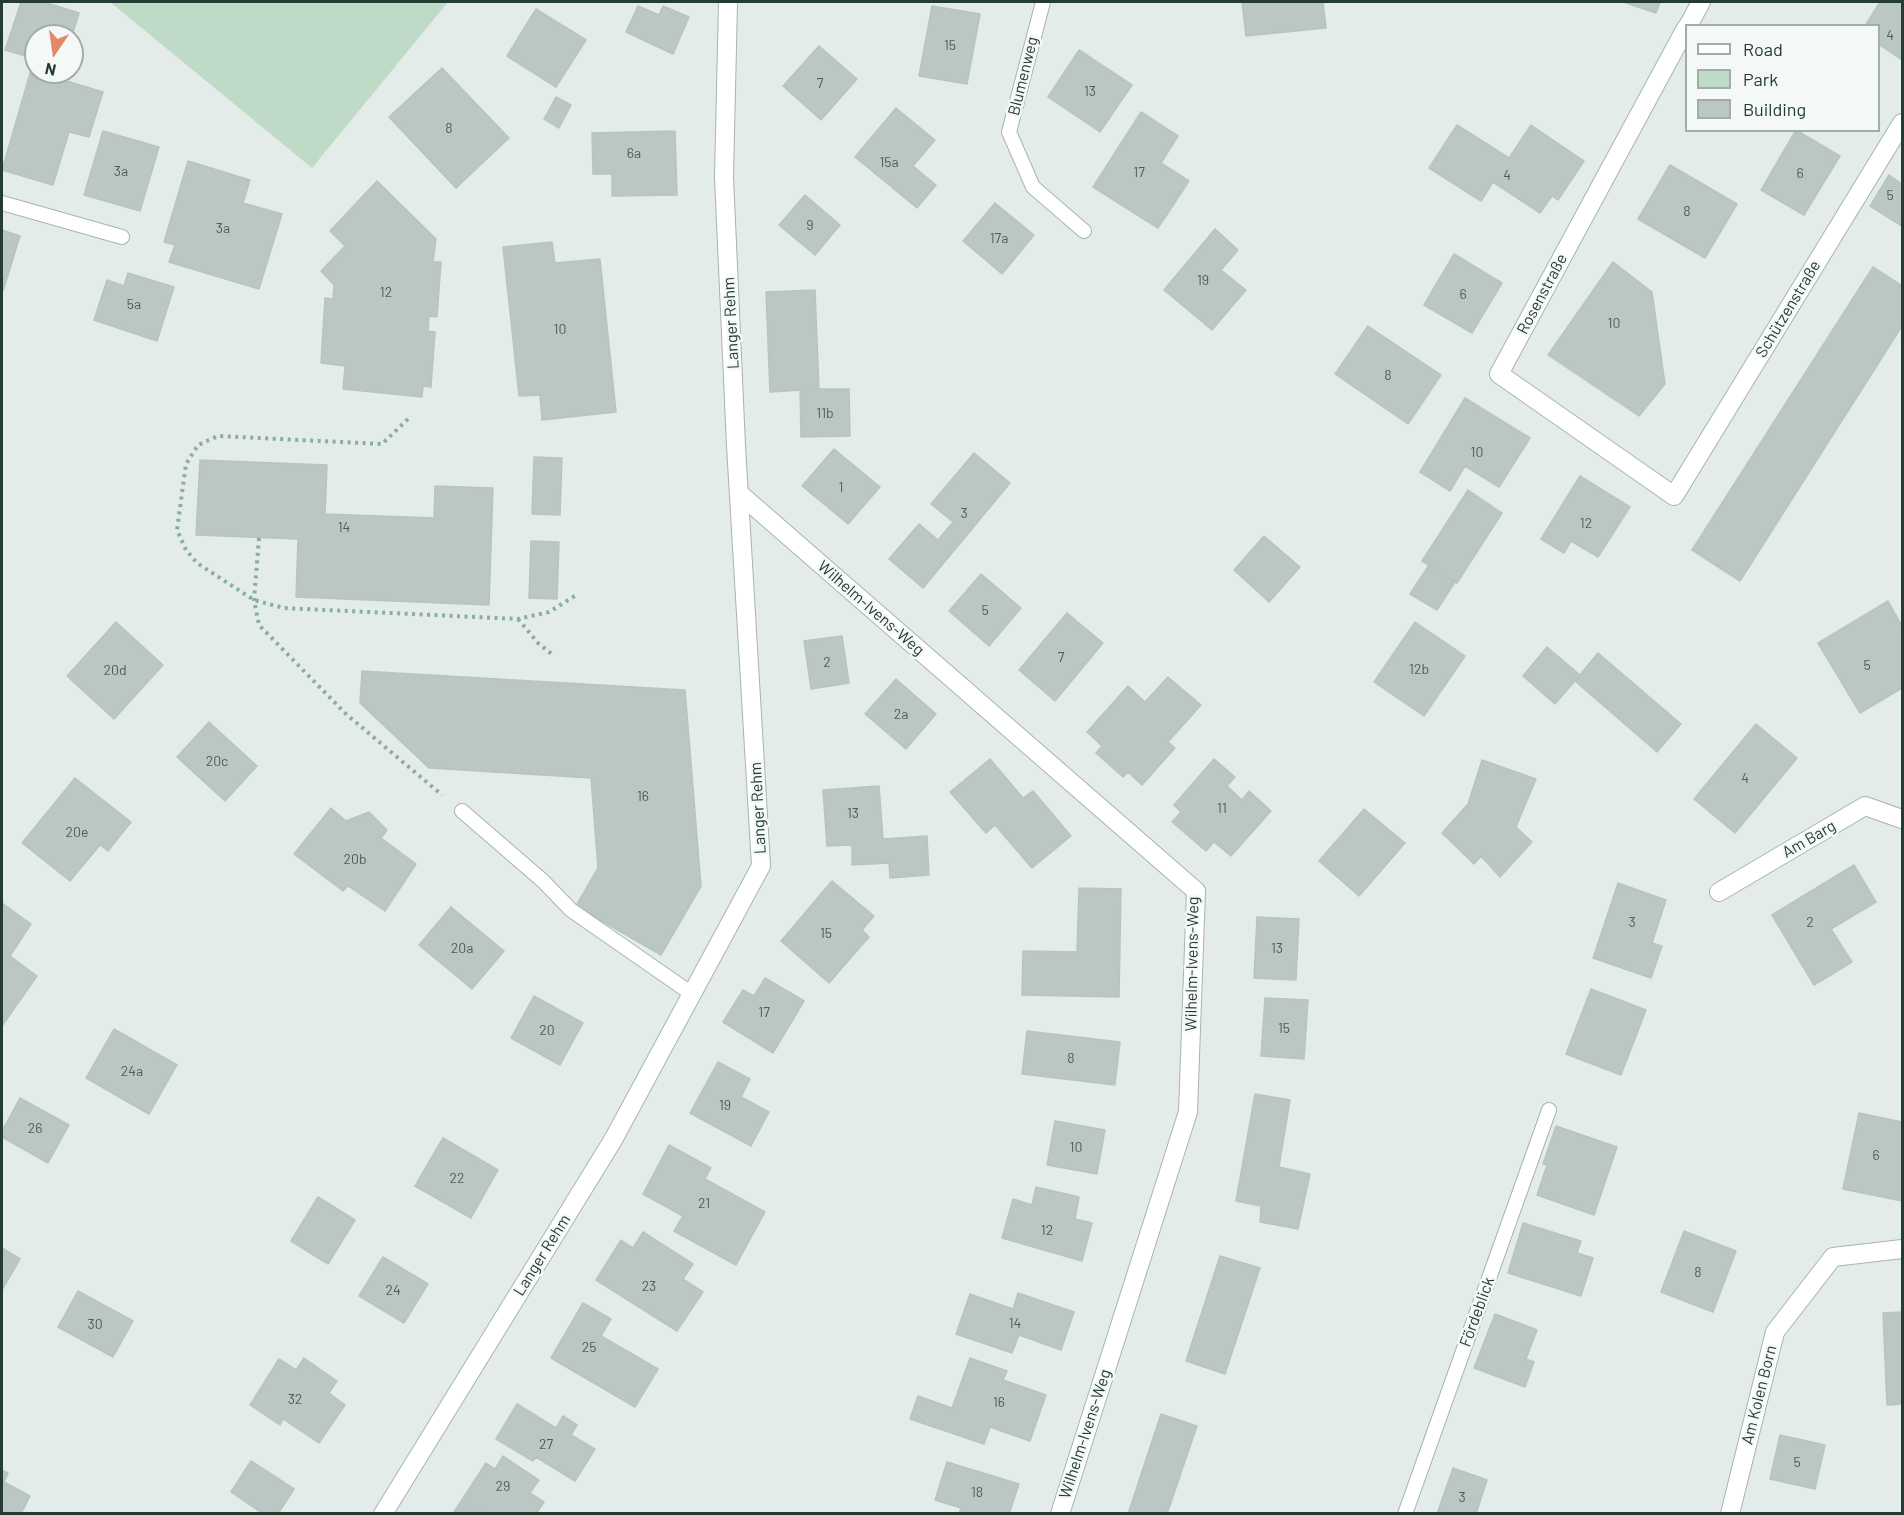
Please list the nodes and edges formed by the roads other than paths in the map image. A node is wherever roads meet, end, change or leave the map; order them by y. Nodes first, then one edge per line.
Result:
1 (728, 2) edge
2 (1043, 2) edge
3 (1701, 2) edge
4 (1689, 24) edge
5 (1685, 31) edge
6 (1902, 123) edge
7 (2, 203) edge
8 (1084, 231) dead end
9 (122, 237) dead end
10 (740, 494) junction
11 (1674, 496) joint
12 (462, 811) road end
13 (1902, 819) edge
14 (1719, 892) dead end
15 (692, 994) junction
16 (1549, 1110) dead end
17 (1902, 1249) edge
18 (383, 1514) edge
19 (1060, 1514) edge
20 (1405, 1514) edge
21 (1730, 1514) edge

1 - 10 street, Langer Rehm
2 - 8 lane, Blumenweg
3 - 4 street, Rosenstraße
5 - 11 street, Rosenstraße
6 - 11 street, Schützenstraße
7 - 9 lane
10 - 15 street, Langer Rehm
10 - 19 street, Wilhelm-Ivens-Weg
12 - 15 lane
13 - 14 street, Am Barg
15 - 18 street, Langer Rehm
16 - 20 lane, Fördeblick
17 - 21 street, Am Kolen Born

